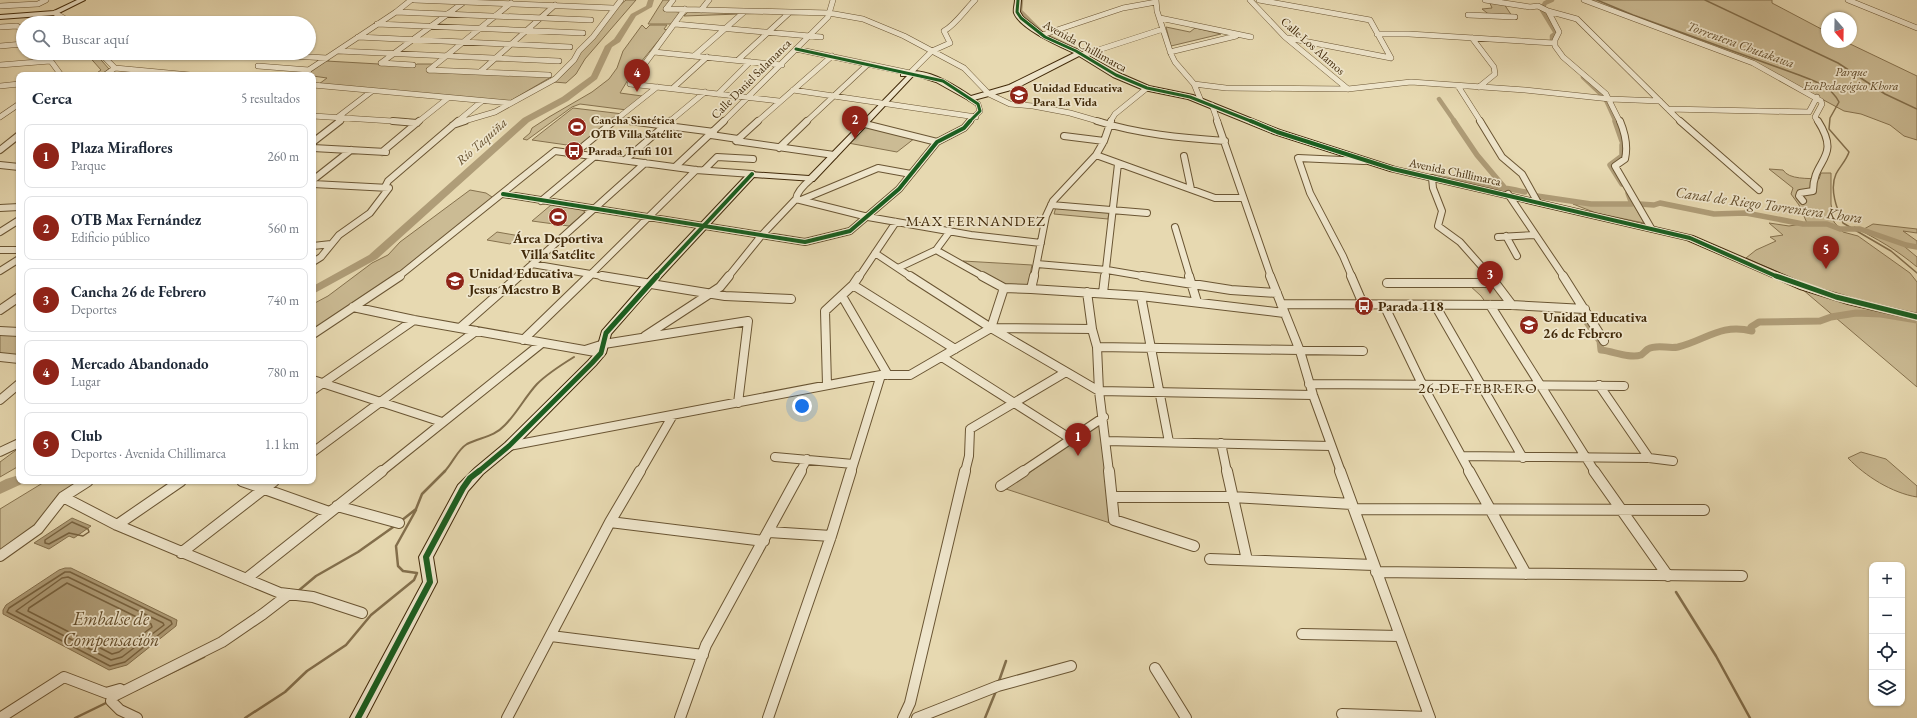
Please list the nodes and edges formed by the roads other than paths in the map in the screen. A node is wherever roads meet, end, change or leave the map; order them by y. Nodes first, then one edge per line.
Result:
1 (46, 0) edge
2 (82, 0) edge
3 (411, 0) edge
4 (414, 0) edge
5 (621, 0) edge
6 (673, 0) edge
7 (708, 0) edge
8 (833, 0) edge
9 (975, 0) edge
10 (1018, 0) edge
11 (1250, 0) edge
12 (1260, 0) edge
13 (1485, 0) edge
14 (1584, 0) edge
15 (1848, 0) edge
16 (1156, 1) edge
17 (464, 2) junction
18 (511, 3) junction
19 (1538, 3) edge
20 (555, 5) junction
21 (0, 6) edge
22 (613, 8) junction
23 (1509, 8) junction
24 (685, 9) junction
25 (701, 10) junction
26 (1548, 11) junction
27 (396, 12) junction
28 (744, 12) junction
29 (55, 13) junction
30 (789, 13) junction
31 (829, 13) junction
32 (447, 14) junction
33 (1468, 15) dead end
34 (60, 16) edge
35 (496, 16) junction
36 (0, 17) edge
37 (542, 18) junction
38 (1160, 18) junction
39 (591, 20) dead end
40 (676, 22) junction
41 (377, 24) junction
42 (16, 26) edge
43 (431, 26) junction
44 (0, 27) edge
45 (727, 27) junction
46 (481, 28) junction
47 (1917, 28) edge
48 (1163, 29) junction
49 (528, 31) junction
50 (770, 31) junction
51 (583, 33) dead end
52 (1377, 34) junction
53 (810, 35) junction
54 (1042, 35) junction
55 (1237, 35) junction
56 (358, 37) junction
57 (821, 37) dead end
58 (1251, 37) dead end
59 (1285, 37) junction
60 (1472, 38) junction
61 (413, 40) junction
62 (464, 42) junction
63 (1554, 43) junction
64 (16, 45) edge
65 (511, 45) junction
66 (0, 46) edge
67 (570, 47) dead end
68 (796, 49) junction
69 (338, 51) junction
70 (932, 51) junction
71 (654, 52) junction
72 (1170, 52) junction
73 (394, 54) junction
74 (1081, 54) junction
75 (446, 56) junction
76 (694, 56) junction
77 (832, 56) junction
78 (316, 57) edge
79 (707, 57) junction
80 (327, 58) junction
81 (495, 59) junction
82 (107, 60) edge
83 (738, 60) junction
84 (50, 61) joint
85 (559, 61) dead end
86 (750, 62) junction
87 (413, 64) dead end
88 (868, 64) junction
89 (0, 65) edge
90 (782, 65) junction
91 (258, 66) dead end
92 (115, 68) junction
93 (309, 70) junction
94 (59, 72) edge
95 (109, 72) edge
96 (152, 72) edge
97 (306, 72) edge
98 (480, 72) junction
99 (910, 73) junction
100 (549, 75) dead end
101 (16, 84) edge
102 (1194, 84) junction
103 (316, 85) edge
104 (0, 86) edge
105 (1458, 86) junction
106 (658, 87) junction
107 (1479, 87) junction
108 (673, 88) junction
109 (1147, 88) junction
110 (1348, 89) junction
111 (793, 90) junction
112 (372, 91) junction
113 (704, 92) junction
114 (718, 94) junction
115 (989, 94) junction
116 (835, 96) junction
117 (750, 97) junction
118 (1817, 97) junction
119 (448, 98) junction
120 (970, 99) junction
121 (1610, 99) junction
122 (482, 101) junction
123 (779, 101) junction
124 (1201, 101) junction
125 (1660, 101) junction
126 (881, 102) junction
127 (512, 103) junction
128 (1212, 105) junction
129 (16, 106) edge
130 (1668, 109) junction
131 (0, 112) edge
132 (8, 112) junction
133 (316, 116) edge
134 (0, 117) edge
135 (341, 117) junction
136 (976, 117) junction
137 (618, 120) junction
138 (418, 123) junction
139 (864, 124) junction
140 (453, 125) junction
141 (667, 125) junction
142 (1108, 126) junction
143 (713, 133) junction
144 (1064, 136) dead end
145 (16, 137) edge
146 (316, 139) edge
147 (738, 139) junction
148 (10, 141) junction
149 (1104, 141) junction
150 (1225, 141) junction
151 (937, 142) junction
152 (0, 143) edge
153 (316, 148) edge
154 (779, 148) junction
155 (0, 150) edge
156 (350, 150) junction
157 (382, 152) junction
158 (389, 152) dead end
159 (575, 153) junction
160 (826, 155) junction
161 (834, 155) junction
162 (1096, 155) junction
163 (595, 156) junction
164 (1184, 156) dead end
165 (753, 159) dead end
166 (624, 160) junction
167 (1364, 161) junction
168 (645, 163) junction
169 (1118, 164) junction
170 (0, 165) edge
171 (16, 167) edge
172 (675, 167) junction
173 (696, 170) junction
174 (704, 170) junction
175 (752, 174) junction
176 (911, 174) junction
177 (316, 178) edge
178 (1432, 178) junction
179 (807, 179) junction
180 (316, 184) edge
181 (385, 187) junction
182 (1191, 189) junction
183 (1759, 190) dead end
184 (503, 194) junction
185 (1508, 194) junction
186 (1243, 198) junction
187 (799, 200) junction
188 (541, 201) junction
189 (1537, 201) junction
190 (1803, 201) dead end
191 (1051, 205) junction
192 (16, 207) edge
193 (0, 208) edge
194 (594, 209) junction
195 (1113, 210) junction
196 (1147, 213) dead end
197 (649, 217) junction
198 (868, 217) junction
199 (16, 222) edge
200 (896, 222) junction
201 (704, 226) junction
202 (1175, 227) dead end
203 (1651, 228) junction
204 (950, 231) junction
205 (0, 232) edge
206 (1535, 235) junction
207 (762, 236) junction
208 (1506, 236) junction
209 (1498, 237) dead end
210 (1041, 242) junction
211 (331, 244) junction
212 (316, 246) edge
213 (0, 250) edge
214 (16, 250) edge
215 (936, 250) junction
216 (875, 253) junction
217 (1517, 256) dead end
218 (316, 260) edge
219 (16, 261) edge
220 (532, 264) junction
221 (1037, 264) junction
222 (898, 268) junction
223 (1107, 270) junction
224 (0, 271) edge
225 (592, 273) junction
226 (1191, 282) junction
227 (1387, 282) dead end
228 (1494, 283) junction
229 (649, 284) junction
230 (853, 286) junction
231 (1004, 288) junction
232 (1031, 289) junction
233 (1087, 292) junction
234 (1103, 293) junction
235 (1277, 293) junction
236 (712, 294) junction
237 (842, 296) junction
238 (1141, 296) junction
239 (16, 299) edge
240 (791, 299) dead end
241 (1196, 302) junction
242 (1281, 304) junction
243 (1364, 304) junction
244 (1384, 305) junction
245 (1435, 305) junction
246 (1490, 305) junction
247 (1512, 305) junction
248 (353, 307) junction
249 (1585, 309) junction
250 (0, 310) edge
251 (1284, 313) junction
252 (1917, 317) edge
253 (414, 320) junction
254 (461, 327) junction
255 (991, 328) junction
256 (1092, 329) junction
257 (0, 330) edge
258 (476, 331) junction
259 (16, 332) edge
260 (316, 332) edge
261 (643, 338) junction
262 (523, 340) junction
263 (1604, 341) dead end
264 (542, 343) junction
265 (1097, 347) junction
266 (1150, 348) junction
267 (603, 349) junction
268 (955, 349) junction
269 (1300, 351) junction
270 (1363, 351) dead end
271 (0, 357) edge
272 (942, 357) junction
273 (16, 359) edge
274 (1066, 372) junction
275 (884, 375) junction
276 (316, 381) edge
277 (322, 383) junction
278 (1309, 384) junction
279 (1422, 384) junction
280 (1481, 384) junction
281 (827, 385) junction
282 (1540, 385) junction
283 (1599, 385) junction
284 (1624, 386) dead end
285 (16, 387) edge
286 (316, 388) edge
287 (1099, 391) junction
288 (1158, 392) junction
289 (1313, 395) junction
290 (0, 400) edge
291 (1014, 402) junction
292 (382, 403) junction
293 (738, 403) junction
294 (673, 415) junction
295 (1104, 417) junction
296 (442, 422) junction
297 (1071, 438) junction
298 (1106, 441) junction
299 (1169, 442) junction
300 (16, 444) edge
301 (1221, 444) junction
302 (509, 446) junction
303 (1331, 446) junction
304 (316, 450) edge
305 (0, 452) edge
306 (1462, 456) junction
307 (775, 457) dead end
308 (1523, 458) junction
309 (1585, 458) junction
310 (1649, 458) junction
311 (806, 459) junction
312 (1672, 460) dead end
313 (853, 464) junction
314 (83, 484) edge
315 (177, 484) edge
316 (251, 484) edge
317 (269, 484) edge
318 (1000, 486) dead end
319 (263, 488) junction
320 (63, 497) junction
321 (1112, 497) junction
322 (1232, 497) junction
323 (1353, 506) junction
324 (333, 509) junction
325 (1491, 510) junction
326 (1620, 510) junction
327 (1704, 510) dead end
328 (610, 522) junction
329 (399, 523) dead end
330 (117, 525) junction
331 (766, 536) junction
332 (830, 536) junction
333 (1194, 546) dead end
334 (181, 553) junction
335 (0, 556) edge
336 (1210, 559) dead end
337 (1247, 560) junction
338 (1375, 569) junction
339 (1526, 574) junction
340 (1668, 576) junction
341 (1742, 576) dead end
342 (246, 579) junction
343 (289, 594) junction
344 (362, 613) dead end
345 (1302, 634) dead end
346 (551, 636) junction
347 (1399, 636) junction
348 (703, 655) junction
349 (1071, 666) dead end
350 (1155, 668) dead end
351 (133, 685) junction
352 (1342, 714) dead end
353 (1429, 717) edge
354 (0, 718) edge
355 (137, 718) edge
356 (358, 718) edge
357 (364, 718) edge
358 (507, 718) edge
359 (680, 718) edge
360 (768, 718) edge
361 (903, 718) edge
362 (917, 718) edge
363 (1186, 718) edge

1 - 21 street
2 - 29 street
3 - 27 street
4 - 17 street
5 - 22 street
6 - 24 street
7 - 25 street
8 - 31 street, Calle Daniel Salamanca
9 - 70 street
10 - 54 street, Avenida Chillimarca
11 - 59 street, Calle Los Alamos
12 - 52 street
13 - 23 street
14 - 118 street
15 - 47 street
16 - 38 street
16 - 54 street
17 - 18 street
17 - 32 street
18 - 20 street
18 - 35 street
19 - 23 street
19 - 26 street
20 - 22 street
20 - 37 street
22 - 127 street
23 - 33 street
24 - 25 street
24 - 40 street
25 - 28 street
26 - 63 street
26 - 125 street
27 - 32 street
27 - 41 street
28 - 30 street
28 - 45 street
29 - 34 street
29 - 36 street
30 - 31 street
30 - 50 street
31 - 53 street, Calle Daniel Salamanca
31 - 70 street
32 - 35 street
32 - 43 street
35 - 37 street
35 - 46 street
37 - 39 street
37 - 49 street
38 - 48 street
38 - 55 street
40 - 45 street
40 - 71 street
41 - 43 street
41 - 56 street
42 - 44 street
43 - 46 street
43 - 61 street
45 - 50 street
45 - 76 street
46 - 49 street
46 - 62 street
48 - 72 street
48 - 74 street
49 - 51 street
49 - 65 street
50 - 53 street
50 - 83 street
52 - 59 street
52 - 60 street
53 - 57 street
53 - 68 street, Calle Daniel Salamanca
54 - 74 street, Avenida Chillimarca
55 - 58 street
55 - 72 street
56 - 61 street
56 - 69 street
59 - 110 street, Calle Los Alamos
60 - 63 street
60 - 107 street
61 - 62 street
61 - 73 street
62 - 65 street
62 - 75 street
63 - 121 street
64 - 66 street
65 - 67 street
65 - 81 street
68 - 77 street
68 - 90 street, Calle Daniel Salamanca
69 - 73 street
69 - 80 street
70 - 99 street
70 - 115 street
71 - 76 street
71 - 106 street
72 - 102 street
73 - 75 street
73 - 87 street
74 - 109 street, Avenida Chillimarca
74 - 115 street
75 - 81 street
75 - 98 street
76 - 79 street
77 - 88 street
77 - 111 street
78 - 80 street
79 - 83 street
79 - 108 street
80 - 93 street
81 - 85 street
81 - 98 street
82 - 92 street
83 - 86 street
84 - 89 street
84 - 94 street
86 - 90 street
86 - 114 street
88 - 99 street
88 - 116 street
90 - 117 street, Calle Daniel Salamanca
91 - 93 street
92 - 95 street
92 - 96 street
93 - 97 street
98 - 100 street
99 - 120 street
99 - 126 street
101 - 104 street
102 - 110 street
102 - 124 street
103 - 112 street
105 - 107 street
105 - 110 street
105 - 189 street
106 - 108 street
106 - 137 street
107 - 121 street
108 - 113 street
109 - 124 street, Avenida Chillimarca
109 - 142 street
111 - 116 street
111 - 123 street
112 - 119 street
112 - 135 street
113 - 114 street
113 - 141 street
114 - 117 street
115 - 120 street
115 - 142 street
116 - 126 street
116 - 154 street
117 - 123 street
117 - 143 street, Calle Daniel Salamanca
118 - 130 street
118 - 190 street
119 - 122 street
119 - 138 street
120 - 136 street
121 - 125 street
121 - 203 street
122 - 127 street
122 - 140 street
123 - 147 street
124 - 128 street, Avenida Chillimarca
125 - 130 street
126 - 136 street
126 - 139 street
126 - 160 street
127 - 140 street
128 - 150 street
128 - 167 street, Avenida Chillimarca
129 - 132 street
130 - 183 street
131 - 132 street
132 - 134 street
133 - 135 street
135 - 138 street
135 - 146 street
136 - 151 street
137 - 141 street
137 - 159 street
138 - 157 street
139 - 151 street
139 - 161 street
140 - 181 street
141 - 143 street
141 - 166 street
142 - 149 street
142 - 150 street
143 - 147 street
143 - 172 street, Calle Daniel Salamanca
144 - 149 street
145 - 148 street
147 - 154 street
148 - 152 street
148 - 155 street
149 - 162 street
150 - 186 street
151 - 176 street
153 - 156 street
154 - 160 street
156 - 157 street
156 - 177 street
157 - 158 street
159 - 163 street
159 - 184 street
160 - 161 street
160 - 179 street
161 - 179 street
162 - 169 street
162 - 191 street
163 - 166 street
163 - 188 street
164 - 182 street
165 - 174 street
166 - 168 street
167 - 178 street, Avenida Chillimarca
167 - 243 street
168 - 172 street
168 - 194 street
169 - 182 street
169 - 195 street
170 - 171 street
172 - 173 street
173 - 174 street
173 - 197 street
174 - 175 street
175 - 179 street
175 - 201 street
176 - 187 street
176 - 198 street
178 - 185 street, Avenida Chillimarca
178 - 228 street
179 - 187 street
180 - 181 street
181 - 211 street
182 - 186 street
184 - 188 street
184 - 248 street
185 - 189 street, Avenida Chillimarca
185 - 206 street
186 - 235 street
187 - 198 street
187 - 207 street
188 - 194 street
189 - 203 street, Avenida Chillimarca
191 - 195 street
191 - 210 street
192 - 193 street
194 - 197 street
194 - 220 street
195 - 196 street
195 - 223 street
197 - 201 street
197 - 225 street
198 - 200 street
198 - 207 street
199 - 205 street
200 - 204 street
200 - 216 street
201 - 207 street
201 - 229 street
202 - 226 street
203 - 252 street, Avenida Chillimarca
204 - 210 street
204 - 215 street
206 - 208 street
206 - 249 street
207 - 236 street
208 - 209 street
208 - 217 street
210 - 221 street
211 - 212 street
211 - 218 street
213 - 214 street
215 - 222 street
215 - 231 street
216 - 222 street
216 - 230 street
219 - 224 street
220 - 225 street
220 - 254 street
221 - 223 street
221 - 232 street
222 - 255 street
223 - 226 street
223 - 234 street
225 - 229 street
225 - 262 street
226 - 235 street
226 - 241 street
227 - 228 street
228 - 247 street
229 - 236 street
229 - 267 street
230 - 237 street
230 - 268 street
231 - 232 street
231 - 255 street
232 - 233 street
233 - 234 street
233 - 256 street
234 - 238 street
235 - 242 street
236 - 240 street
236 - 261 street
237 - 275 street
237 - 281 street
238 - 241 street
238 - 266 street
239 - 250 street
241 - 251 street
242 - 243 street
242 - 251 street
243 - 244 street
244 - 245 street
244 - 279 street
245 - 246 street
245 - 280 street
246 - 247 street
246 - 282 street
247 - 249 street
248 - 253 street
248 - 260 street
249 - 263 street
251 - 269 street
253 - 254 street
253 - 277 street
254 - 258 street
255 - 256 street
255 - 268 street
255 - 274 street
256 - 265 street
257 - 259 street
258 - 262 street
258 - 292 street
261 - 267 street
261 - 293 street
262 - 264 street
264 - 267 street
264 - 296 street
265 - 266 street
265 - 287 street
266 - 269 street
266 - 288 street
267 - 302 street
268 - 272 street
269 - 270 street
269 - 278 street
271 - 273 street
272 - 275 street
272 - 291 street
274 - 287 street
274 - 291 street
275 - 281 street
275 - 313 street
276 - 277 street
277 - 286 street
277 - 292 street
278 - 279 street
278 - 289 street
279 - 280 street
279 - 306 street
280 - 282 street
280 - 308 street
281 - 293 street
282 - 283 street
282 - 309 street
283 - 284 street
283 - 310 street
285 - 290 street
287 - 288 street
287 - 295 street
288 - 289 street
288 - 299 street
289 - 303 street
291 - 297 street
291 - 361 street
292 - 296 street
292 - 304 street
293 - 294 street
294 - 302 street
294 - 328 street
295 - 297 street
295 - 298 street
296 - 324 street
297 - 318 street
298 - 299 street
298 - 321 street
299 - 301 street
300 - 305 street
301 - 303 street
301 - 322 street
302 - 356 street
303 - 323 street
306 - 308 street
306 - 325 street
307 - 311 street
308 - 309 street
309 - 310 street
309 - 326 street
310 - 312 street
311 - 313 street
311 - 331 street
313 - 332 street
314 - 320 street
315 - 330 street
316 - 319 street
317 - 319 street
319 - 324 street
319 - 334 street
320 - 330 street
320 - 335 street
321 - 322 street
321 - 333 street
322 - 323 street
322 - 337 street
323 - 325 street
323 - 338 street
324 - 329 street
324 - 342 street
325 - 326 street
325 - 339 street
326 - 327 street
326 - 340 street
328 - 331 street
328 - 346 street
330 - 334 street
331 - 332 street
331 - 348 street
332 - 360 street
334 - 342 street
336 - 337 street
337 - 338 street
338 - 339 street
338 - 347 street
339 - 340 street
340 - 341 street
342 - 343 street
343 - 344 street
343 - 351 street
345 - 347 street
346 - 348 street
346 - 358 street
347 - 353 street
348 - 359 street
349 - 362 street
350 - 363 street
351 - 354 street
351 - 355 street
352 - 353 street
356 - 357 street

